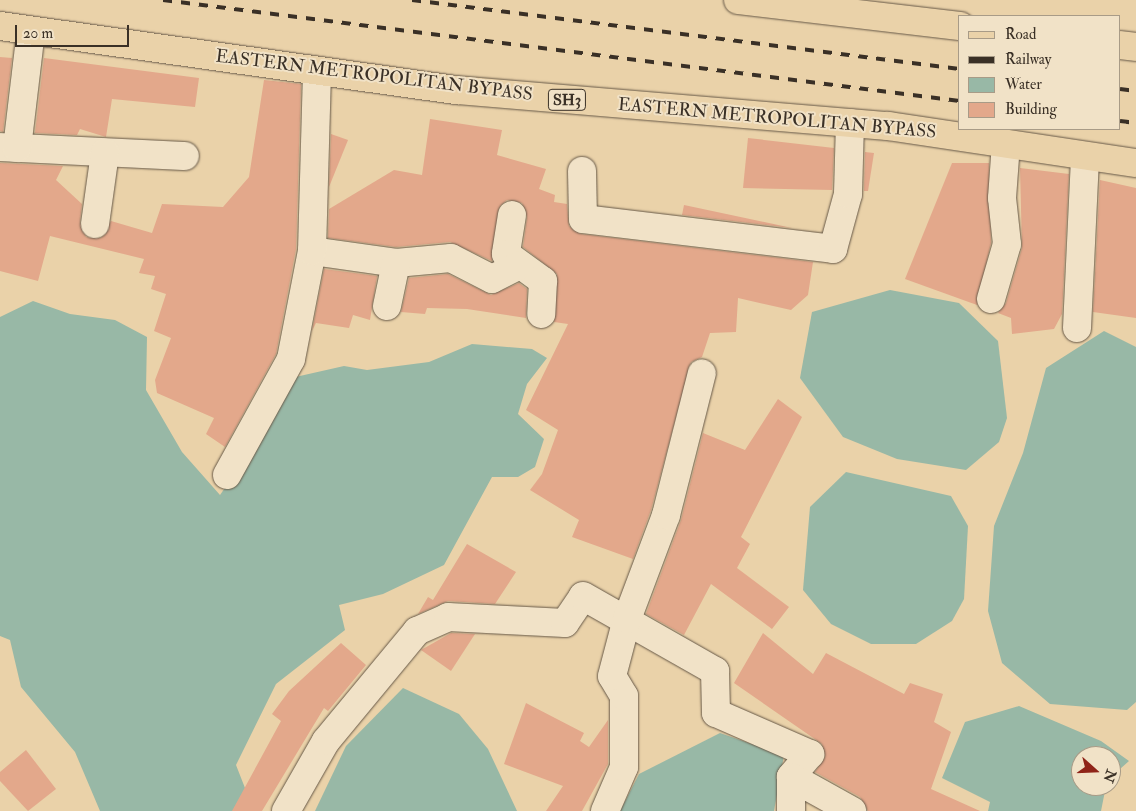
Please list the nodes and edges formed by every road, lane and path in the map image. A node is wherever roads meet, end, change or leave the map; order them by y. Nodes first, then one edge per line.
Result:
1 (738, 0) edge
2 (816, 4) edge
3 (0, 26) edge
4 (958, 26) edge
5 (31, 31) junction
6 (1121, 45) edge
7 (1136, 47) edge
8 (317, 70) junction
9 (850, 123) junction
10 (1006, 144) junction
11 (9, 148) edge
12 (105, 153) junction
13 (185, 156) dead end
14 (1085, 156) junction
15 (1136, 163) edge
16 (582, 171) dead end
17 (512, 215) dead end
18 (95, 224) dead end
19 (312, 251) junction
20 (396, 263) junction
21 (520, 265) junction
22 (990, 299) dead end
23 (387, 306) dead end
24 (541, 314) dead end
25 (1077, 328) dead end
26 (702, 373) dead end
27 (227, 475) dead end
28 (627, 619) junction
29 (791, 777) junction
30 (286, 811) edge
31 (605, 811) edge
32 (791, 811) edge
33 (852, 811) edge

1 - 2 main road
2 - 4 main road
3 - 5 main road, EASTERN METROPOLITAN BYPASS / SH3
5 - 8 main road, EASTERN METROPOLITAN BYPASS / SH3
5 - 11 street
6 - 7 main road
8 - 9 main road, EASTERN METROPOLITAN BYPASS / SH3
8 - 19 street
9 - 10 main road, EASTERN METROPOLITAN BYPASS / SH3
9 - 16 street
10 - 14 main road, EASTERN METROPOLITAN BYPASS / SH3
10 - 22 street
11 - 12 street
12 - 13 street
12 - 18 street
14 - 15 main road, EASTERN METROPOLITAN BYPASS / SH3
14 - 25 street
17 - 21 street
19 - 20 street
19 - 27 street
20 - 21 street
20 - 23 street
21 - 24 street
26 - 28 street
28 - 29 street
28 - 30 street
28 - 31 street
29 - 32 street
29 - 33 street

